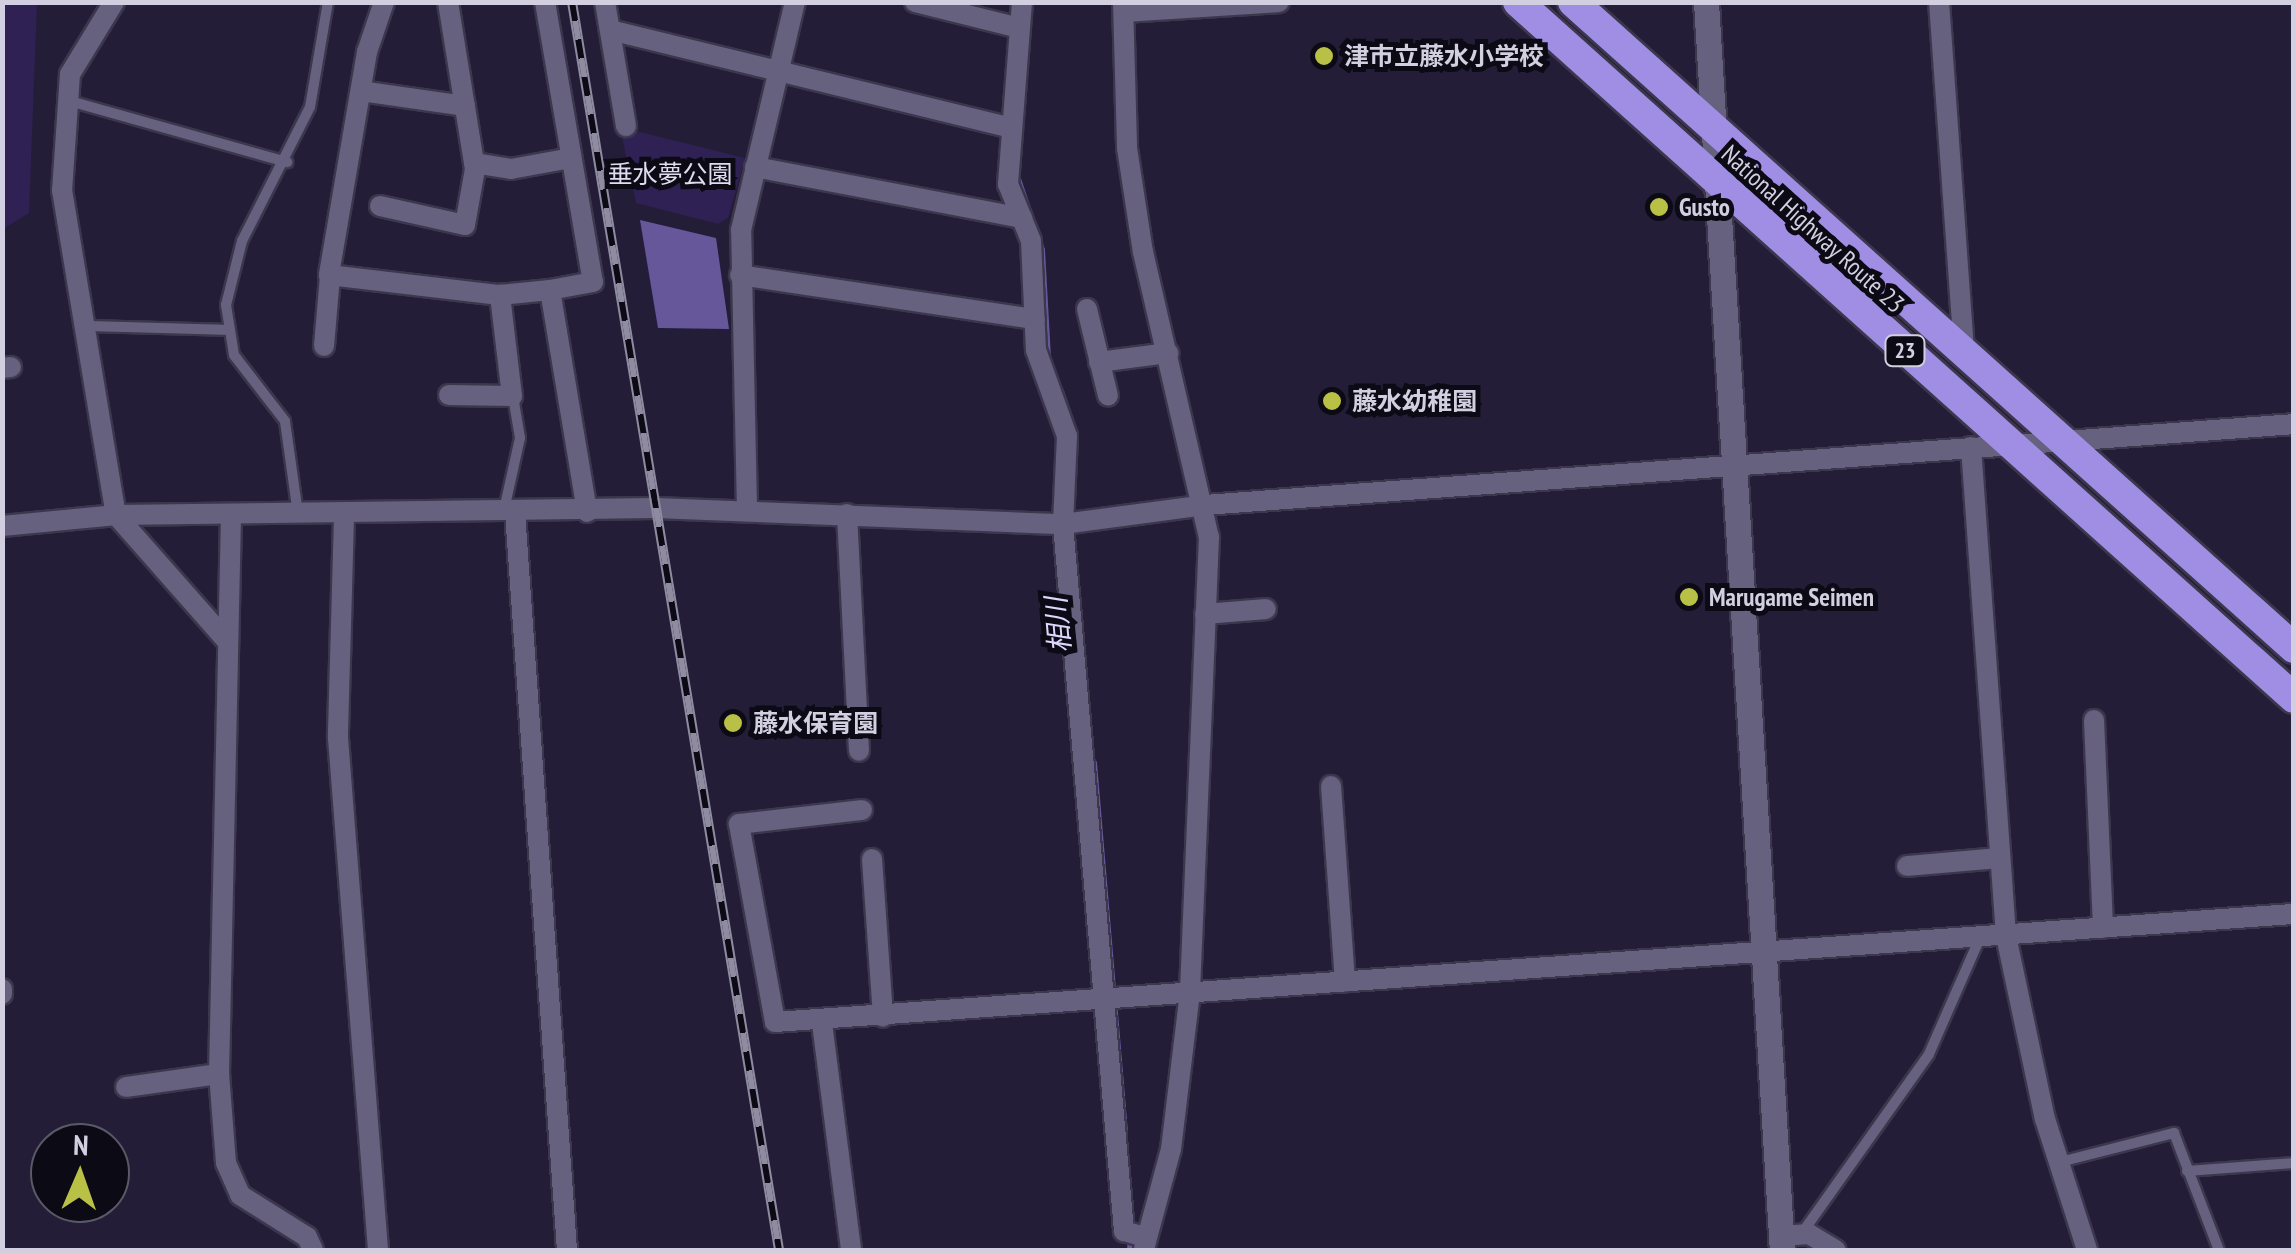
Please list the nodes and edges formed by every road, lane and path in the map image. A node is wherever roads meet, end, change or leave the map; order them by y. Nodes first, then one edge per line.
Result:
1 (328, 2) edge
2 (384, 2) edge
3 (448, 2) edge
4 (545, 2) edge
5 (605, 2) edge
6 (795, 2) edge
7 (915, 2) edge
8 (1022, 2) edge
9 (1279, 2) edge
10 (1518, 2) edge
11 (1573, 2) edge
12 (1706, 2) edge
13 (1939, 2) edge
14 (110, 4) edge
15 (1124, 7) edge
16 (1019, 28) junction
17 (610, 30) junction
18 (778, 71) junction
19 (362, 91) junction
20 (65, 100) junction
21 (465, 106) junction
22 (626, 126) dead end
23 (1011, 128) junction
24 (1714, 128) junction
25 (571, 158) junction
26 (287, 162) junction
27 (474, 163) junction
28 (756, 167) junction
29 (1715, 182) junction
30 (380, 206) dead end
31 (1022, 218) junction
32 (740, 275) junction
33 (330, 276) junction
34 (550, 290) junction
35 (500, 295) junction
36 (1087, 309) dead end
37 (1035, 320) junction
38 (85, 326) junction
39 (227, 330) junction
40 (324, 346) dead end
41 (1168, 353) junction
42 (1964, 354) junction
43 (1100, 362) junction
44 (449, 395) dead end
45 (512, 396) junction
46 (1108, 396) dead end
47 (2294, 424) edge
48 (2060, 440) junction
49 (2009, 443) junction
50 (1971, 447) junction
51 (1734, 465) junction
52 (1205, 505) junction
53 (748, 510) junction
54 (509, 512) junction
55 (587, 512) junction
56 (846, 514) junction
57 (116, 515) junction
58 (231, 516) junction
59 (298, 516) junction
60 (344, 517) junction
61 (1070, 524) junction
62 (2, 526) edge
63 (1266, 608) dead end
64 (1205, 614) junction
65 (227, 642) junction
66 (2294, 648) edge
67 (2294, 698) edge
68 (2094, 720) dead end
69 (859, 752) dead end
70 (1331, 786) dead end
71 (862, 810) dead end
72 (1998, 858) junction
73 (872, 860) dead end
74 (1907, 866) dead end
75 (2294, 914) edge
76 (2103, 928) junction
77 (2006, 936) junction
78 (1980, 938) junction
79 (1764, 952) junction
80 (1345, 982) junction
81 (1190, 992) junction
82 (1113, 1000) junction
83 (882, 1017) junction
84 (822, 1023) junction
85 (219, 1074) junction
86 (126, 1088) dead end
87 (2058, 1162) junction
88 (2294, 1162) edge
89 (2187, 1171) junction
90 (1138, 1239) edge
91 (1788, 1240) edge
92 (313, 1250) edge
93 (378, 1250) edge
94 (567, 1250) edge
95 (852, 1250) edge
96 (1836, 1250) edge
97 (2087, 1250) edge
98 (2219, 1250) edge

1 - 26 lane
2 - 19 street
3 - 21 street
4 - 25 street
5 - 17 street
6 - 18 street
7 - 16 street
8 - 16 street
9 - 15 street
10 - 29 highway, National Highway Route 23 / 23
11 - 24 highway, National Highway Route 23 / 23
12 - 24 street
13 - 42 street
14 - 20 street
15 - 41 street
16 - 23 street
17 - 18 street
17 - 22 street
18 - 23 street
18 - 28 street
19 - 21 street
19 - 33 street
20 - 26 lane
20 - 38 street
21 - 27 street
23 - 31 street
24 - 29 street
24 - 42 highway, National Highway Route 23 / 23
25 - 27 street
25 - 34 street
26 - 39 lane
27 - 30 street
28 - 31 street
28 - 32 street
29 - 49 highway, National Highway Route 23 / 23
29 - 51 street
31 - 37 street
32 - 37 street
32 - 53 street
33 - 35 street
33 - 40 street
34 - 35 street
34 - 55 street
35 - 45 street
36 - 43 street
37 - 61 street
38 - 39 lane
38 - 57 street
39 - 59 lane
41 - 43 street
41 - 52 street
42 - 48 highway, National Highway Route 23 / 23
43 - 46 street
44 - 45 street
45 - 54 lane
47 - 48 street
48 - 49 street
48 - 66 highway, National Highway Route 23 / 23
49 - 50 street
49 - 67 highway, National Highway Route 23 / 23
50 - 51 street
50 - 72 street
51 - 52 street
51 - 79 street
52 - 61 street
52 - 64 street
53 - 55 street
53 - 56 street
54 - 55 street
54 - 60 street
54 - 94 street
56 - 61 street
56 - 69 street
57 - 58 street
57 - 62 street
57 - 65 street
58 - 59 street
58 - 65 street
59 - 60 street
60 - 93 street
61 - 82 street
63 - 64 street
64 - 81 street
65 - 85 street
68 - 76 street
70 - 80 street
71 - 84 street
72 - 74 street
72 - 77 street
73 - 83 street
75 - 76 street
76 - 77 street
77 - 78 street
77 - 87 street
78 - 79 street
78 - 91 lane
79 - 80 street
79 - 91 street
80 - 81 street
81 - 82 street
81 - 90 street
82 - 83 street
82 - 90 street
83 - 84 street
84 - 95 street
85 - 86 street
85 - 92 street
87 - 89 lane
87 - 97 street
88 - 89 lane
89 - 98 lane
91 - 96 street

